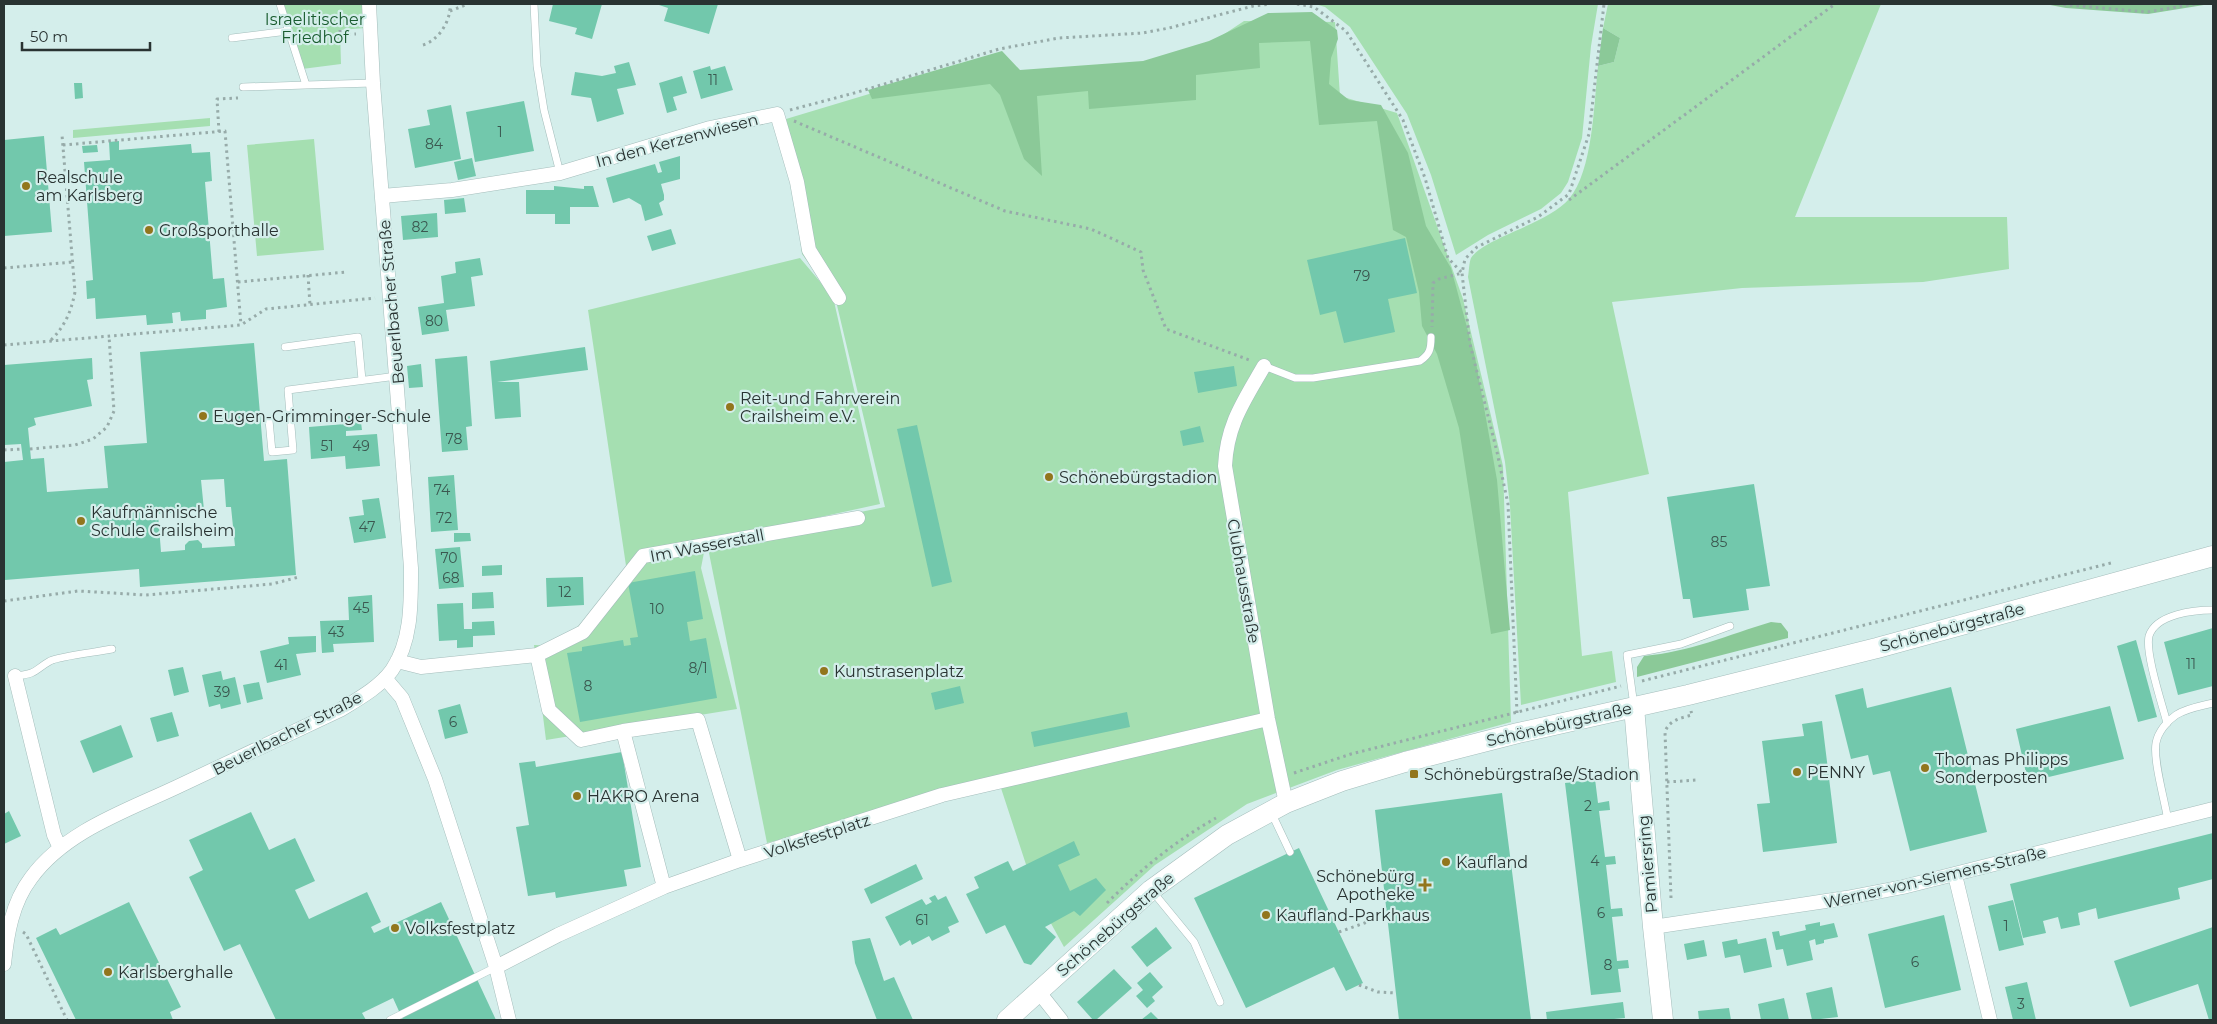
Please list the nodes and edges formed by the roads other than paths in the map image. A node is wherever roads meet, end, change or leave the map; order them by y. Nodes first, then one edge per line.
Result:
1 (280, 4) edge
2 (368, 4) edge
3 (534, 4) edge
4 (288, 30) junction
5 (232, 38) dead end
6 (373, 83) junction
7 (306, 85) junction
8 (243, 88) dead end
9 (560, 173) junction
10 (382, 196) junction
11 (839, 298) dead end
12 (1431, 337) dead end
13 (285, 347) dead end
14 (1264, 366) joint
15 (397, 376) junction
16 (362, 380) junction
17 (269, 420) dead end
18 (858, 518) dead end
19 (2213, 556) edge
20 (2213, 610) edge
21 (1730, 626) dead end
22 (112, 649) dead end
23 (537, 656) junction
24 (396, 662) junction
25 (16, 676) joint
26 (385, 678) junction
27 (2213, 703) edge
28 (1634, 707) junction
29 (1268, 719) junction
30 (2167, 723) junction
31 (623, 731) junction
32 (1278, 807) junction
33 (2213, 809) edge
34 (2168, 821) junction
35 (60, 848) junction
36 (1290, 852) dead end
37 (740, 860) junction
38 (1956, 875) junction
39 (664, 887) junction
40 (1151, 890) junction
41 (7, 919) edge
42 (1662, 926) junction
43 (4, 964) edge
44 (496, 967) junction
45 (1038, 991) junction
46 (1220, 1002) dead end
47 (390, 1020) edge
48 (509, 1020) edge
49 (1007, 1020) edge
50 (1061, 1020) edge
51 (1663, 1020) edge
52 (1990, 1020) edge

1 - 4 lane
2 - 6 street, Beuerlbacher Straße
3 - 9 lane
4 - 5 lane
4 - 7 lane
6 - 7 lane
6 - 10 street, Beuerlbacher Straße
7 - 8 lane
9 - 10 street, In den Kerzenwiesen
9 - 11 street, In den Kerzenwiesen
10 - 15 street, Beuerlbacher Straße
12 - 14 lane
13 - 16 lane
14 - 29 street, Clubhausstraße
15 - 16 lane
15 - 24 street, Beuerlbacher Straße
16 - 17 lane
18 - 23 street, Im Wasserstall
19 - 28 main road, Schönebürgstraße
20 - 30 lane
21 - 28 lane
22 - 25 lane
23 - 24 street, Im Wasserstall
23 - 31 street
24 - 26 street, Beuerlbacher Straße
25 - 35 street
26 - 35 street, Beuerlbacher Straße
26 - 44 street
27 - 30 lane
28 - 32 main road, Schönebürgstraße
28 - 42 main road, Pamiersring
29 - 32 street, Clubhausstraße
29 - 37 street, Volksfestplatz
30 - 34 lane
31 - 37 street
31 - 39 street
32 - 36 lane
32 - 40 main road, Schönebürgstraße
33 - 34 street, Werner-von-Siemens-Straße
34 - 38 street, Werner-von-Siemens-Straße
35 - 41 street, Beuerlbacher Straße
37 - 39 street, Volksfestplatz
38 - 42 street, Werner-von-Siemens-Straße
38 - 52 street
39 - 44 street, Volksfestplatz
40 - 45 main road, Schönebürgstraße
40 - 46 lane
41 - 43 street, Beuerlbacher Straße
42 - 51 main road, Pamiersring
44 - 47 lane, Volksfestplatz
44 - 48 street
45 - 49 main road, Schönebürgstraße
45 - 50 street

